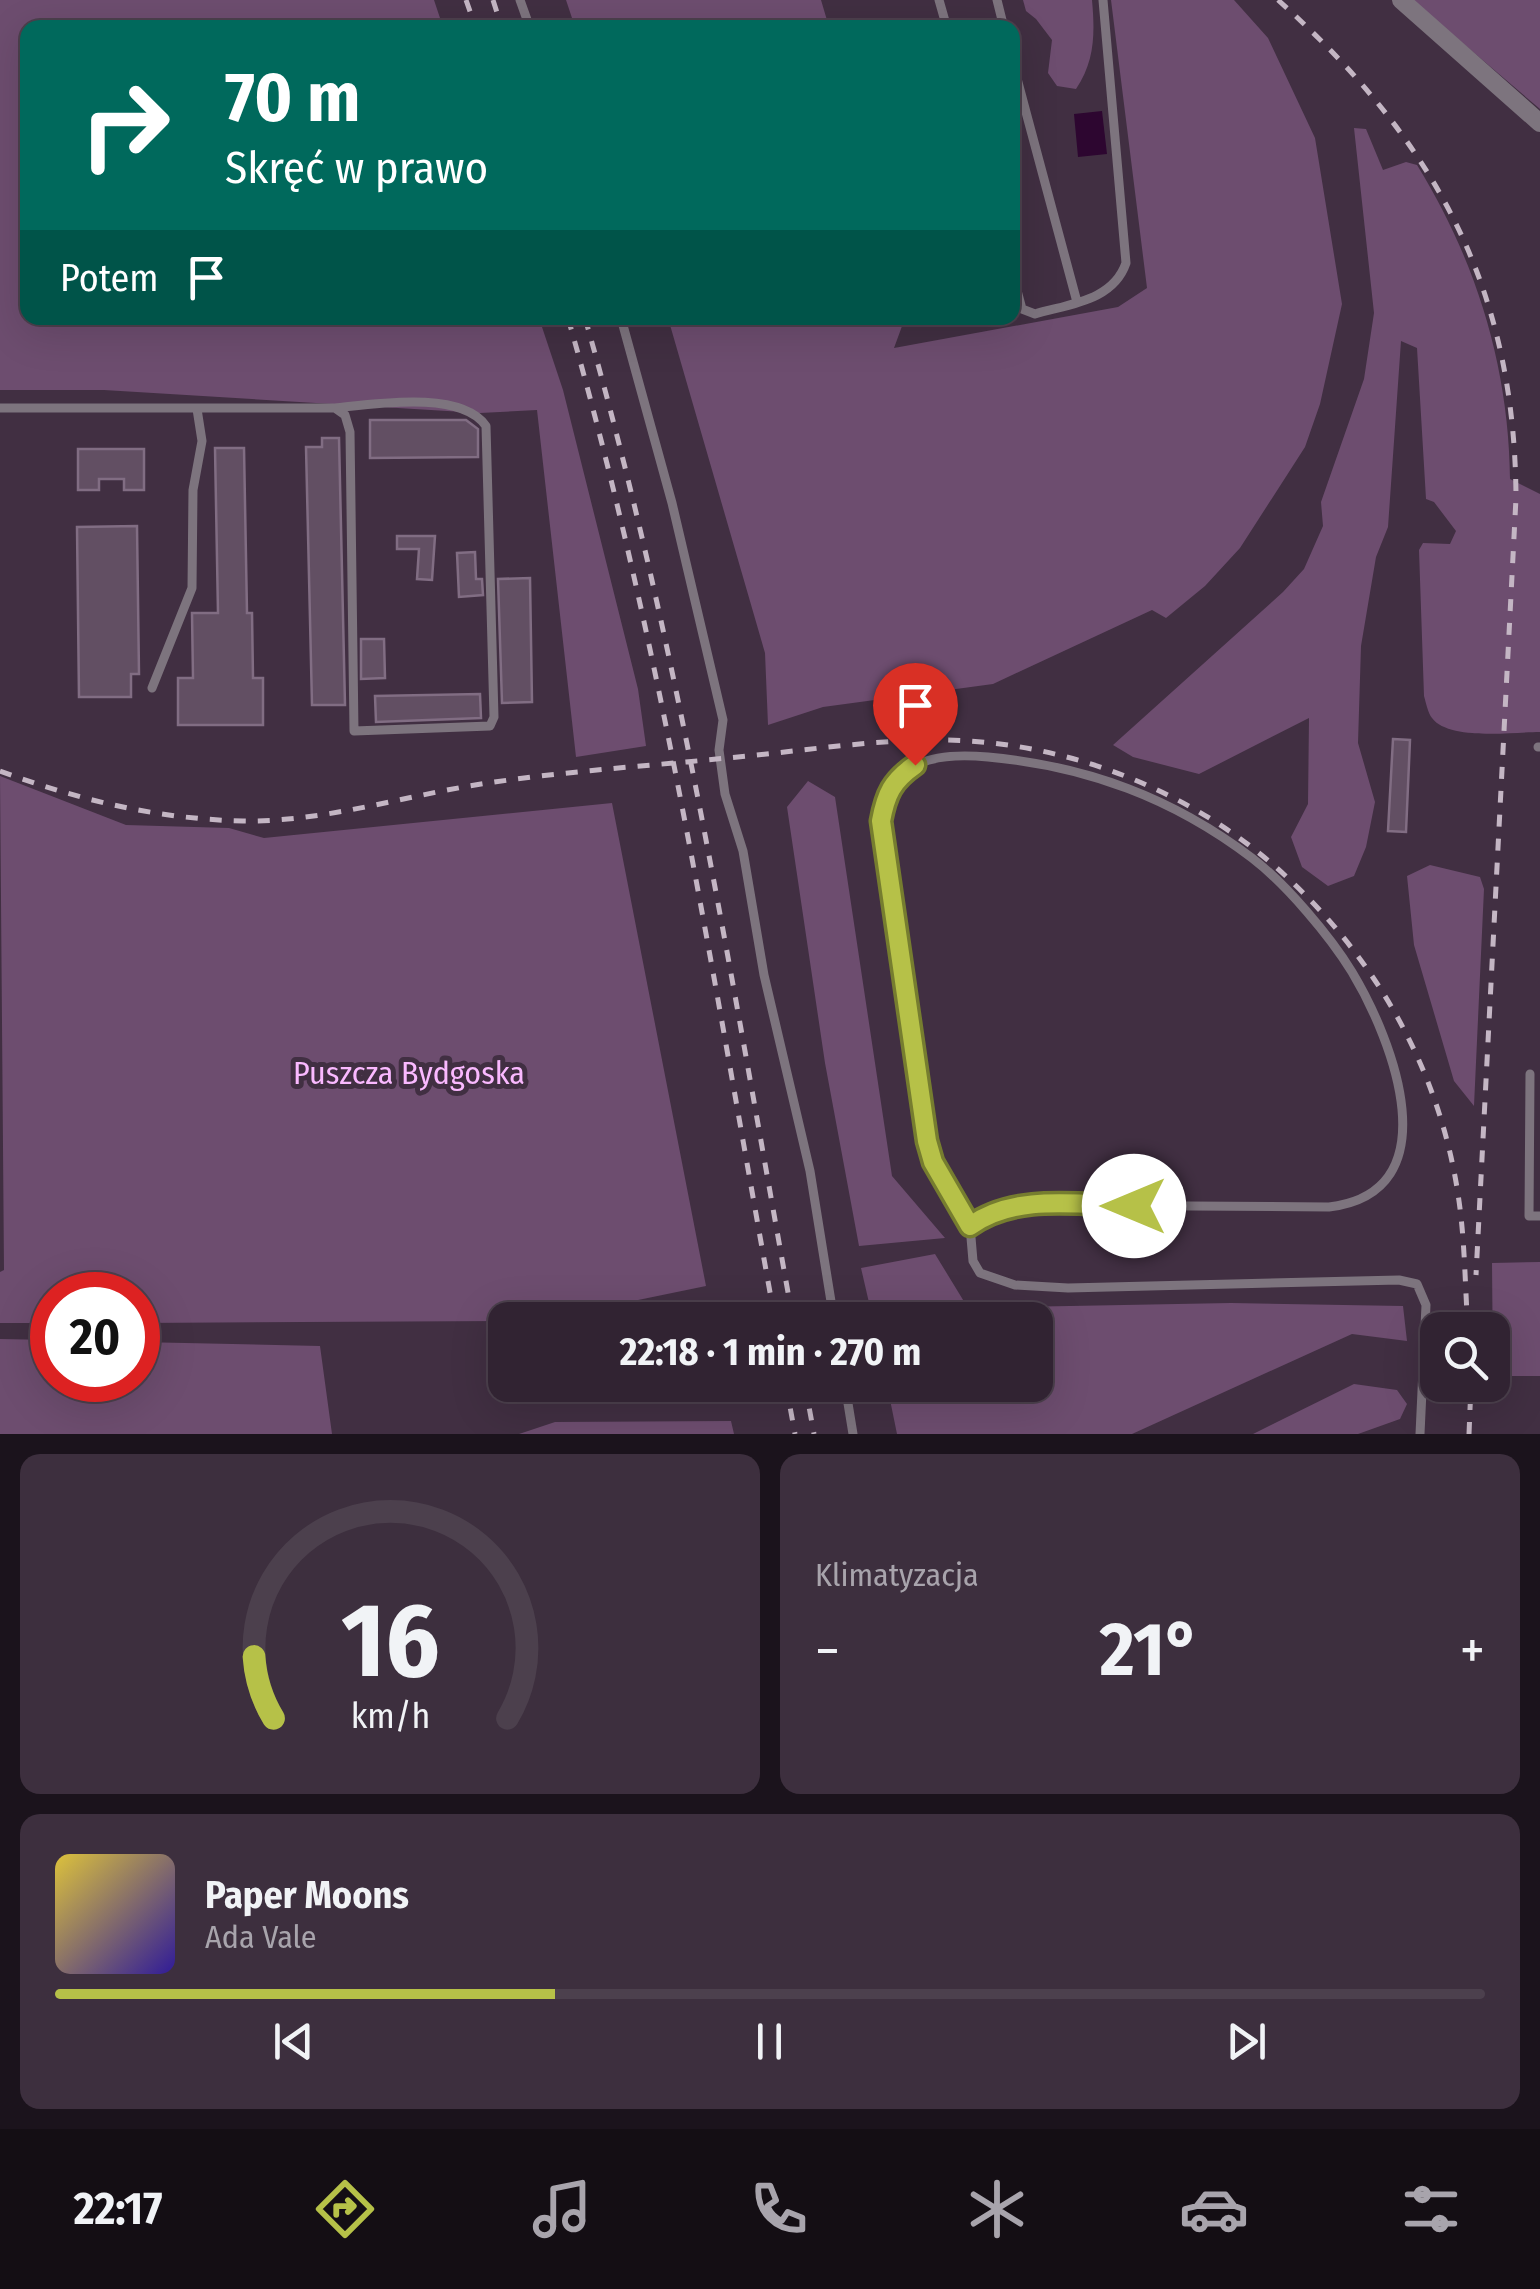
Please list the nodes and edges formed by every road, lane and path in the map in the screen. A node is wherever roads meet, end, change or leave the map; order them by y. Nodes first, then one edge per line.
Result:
1 (1103, 0) edge
2 (1401, 0) edge
3 (1020, 90) edge
4 (1540, 122) edge
5 (1020, 301) edge
6 (1077, 302) junction
7 (623, 325) edge
8 (0, 408) edge
9 (336, 408) junction
10 (197, 409) junction
11 (152, 688) dead end
12 (1530, 1074) dead end
13 (1540, 1216) edge
14 (970, 1226) junction
15 (831, 1302) edge
16 (848, 1402) edge
17 (853, 1434) edge
18 (1420, 1434) edge

1 - 6 lane
2 - 4 street
3 - 6 lane
5 - 6 lane
7 - 15 lane
8 - 10 lane
9 - 9 lane
9 - 10 lane
10 - 11 lane
12 - 13 lane
14 - 14 lane
14 - 18 lane
16 - 17 lane

